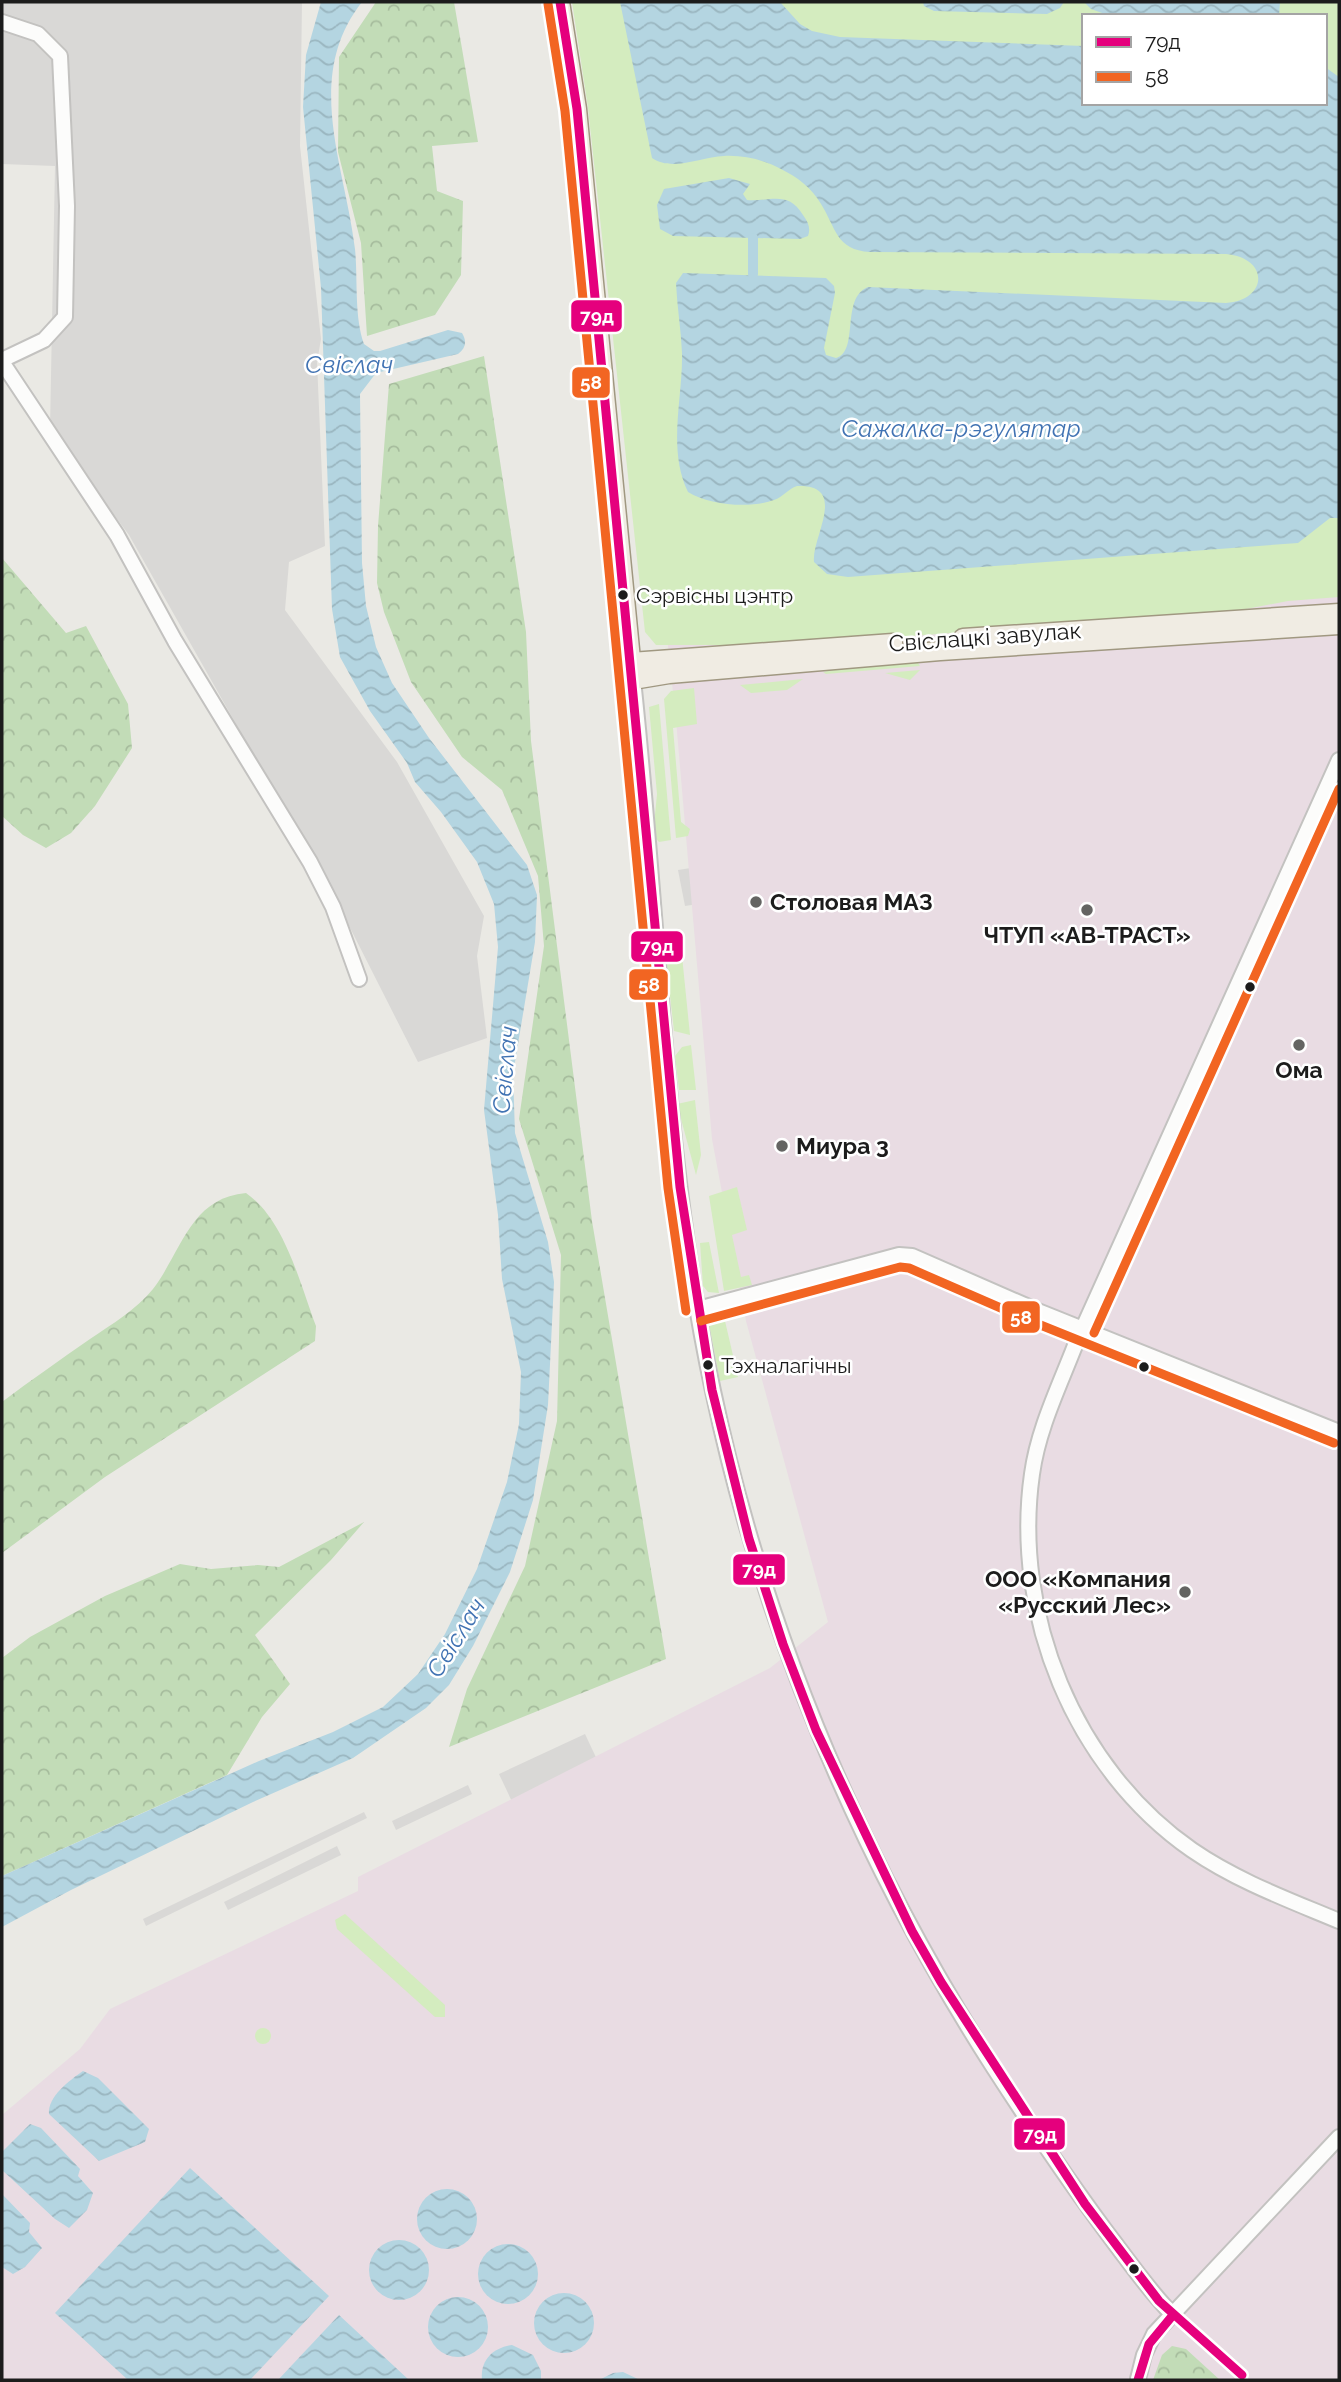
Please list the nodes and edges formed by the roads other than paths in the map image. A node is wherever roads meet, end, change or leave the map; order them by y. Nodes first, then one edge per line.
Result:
1 (560, 2) edge
2 (2, 22) edge
3 (2, 361) edge
4 (1339, 613) edge
5 (1339, 625) edge
6 (633, 671) junction
7 (1339, 760) edge
8 (359, 979) dead end
9 (698, 1309) junction
10 (1083, 1328) junction
11 (1339, 1432) edge
12 (1339, 1921) edge
13 (1339, 2137) edge
14 (1173, 2315) junction
15 (1138, 2379) edge

1 - 6 main road
2 - 3 street
3 - 8 street
4 - 6 main road, Свіслацкі завулак
5 - 6 main road, Свіслацкі завулак
6 - 9 street
7 - 10 street
9 - 10 street
9 - 14 street
10 - 11 street
10 - 12 street
13 - 14 street
14 - 15 street

